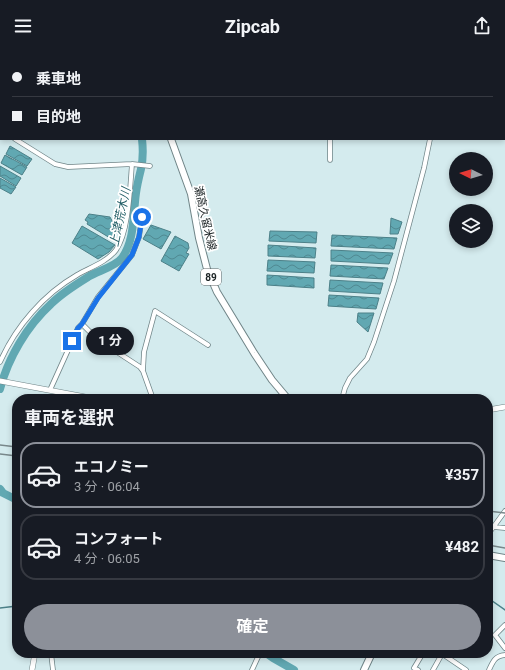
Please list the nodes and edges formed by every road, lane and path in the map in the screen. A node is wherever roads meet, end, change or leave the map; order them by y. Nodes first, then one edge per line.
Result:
1 (17, 140) edge
2 (171, 140) edge
3 (330, 140) edge
4 (430, 140) edge
5 (330, 160) dead end
6 (132, 164) junction
7 (150, 166) dead end
8 (142, 217) dead end
9 (82, 324) junction
10 (208, 345) dead end
11 (0, 362) edge
12 (143, 370) junction
13 (0, 381) edge
14 (50, 390) junction
15 (66, 394) edge
16 (151, 394) edge
17 (284, 394) edge
18 (343, 394) edge
19 (505, 407) edge
20 (493, 409) edge
21 (505, 511) edge
22 (494, 527) joint
23 (505, 528) edge
24 (493, 556) edge
25 (505, 558) edge
26 (505, 625) edge
27 (505, 648) edge
28 (505, 655) edge
29 (34, 658) edge
30 (52, 658) edge
31 (258, 658) edge
32 (370, 658) edge
33 (420, 658) edge
34 (440, 658) edge
35 (448, 658) edge
36 (32, 670) edge
37 (53, 670) edge
38 (252, 670) edge
39 (364, 670) edge
40 (418, 670) edge
41 (432, 670) edge
42 (466, 670) edge
43 (489, 670) edge

1 - 6 street
2 - 17 main road, 瀬高久留米線 / 89
3 - 5 street
4 - 18 street
6 - 7 street
6 - 11 street
8 - 9 street
9 - 12 street
9 - 14 street
10 - 12 street
12 - 16 street
13 - 14 street
14 - 15 street
19 - 20 street
21 - 22 street
22 - 23 street
24 - 25 main road
26 - 27 street
28 - 43 street
29 - 36 street
30 - 37 street
31 - 38 street
32 - 39 main road
33 - 40 street
34 - 41 street
35 - 42 street

